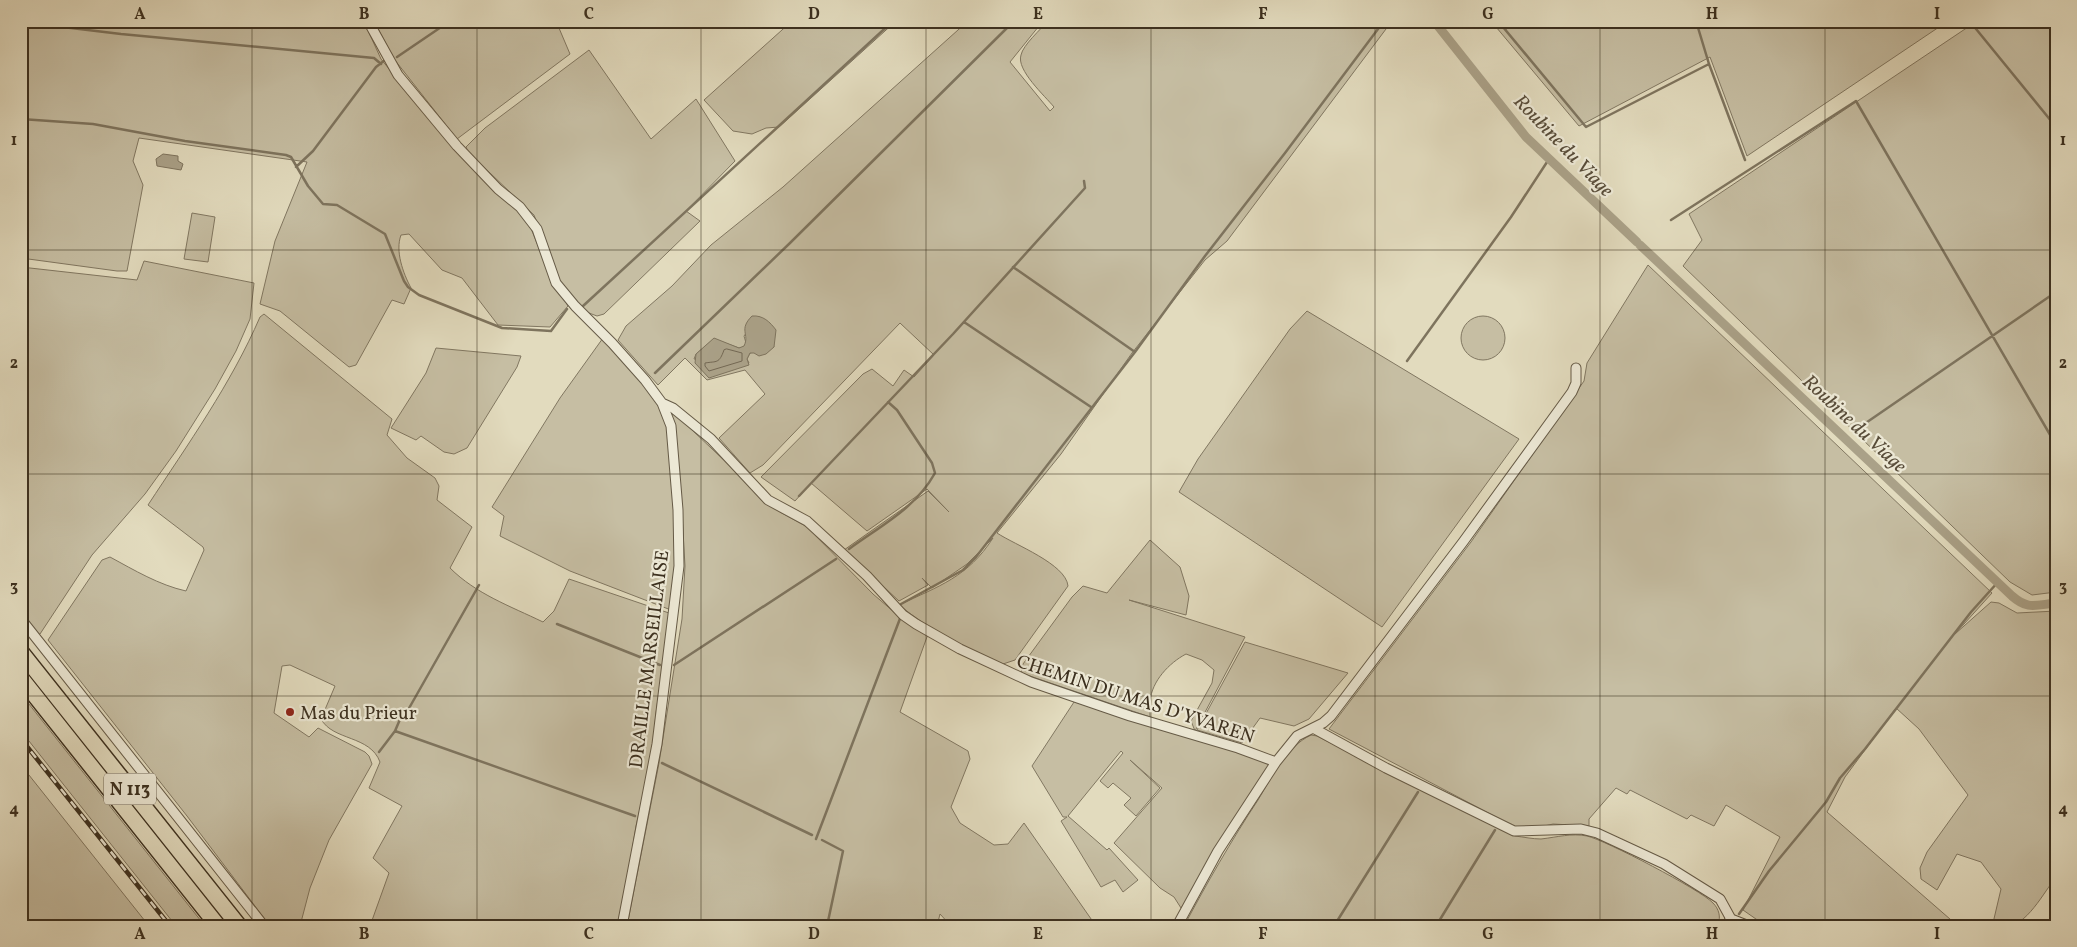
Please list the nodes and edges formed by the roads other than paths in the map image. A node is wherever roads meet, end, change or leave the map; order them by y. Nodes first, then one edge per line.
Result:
1 (368, 21) edge
2 (1576, 368) dead end
3 (662, 403) junction
4 (21, 619) edge
5 (21, 652) edge
6 (21, 678) edge
7 (1313, 728) junction
8 (1276, 762) junction
9 (1728, 922) edge
10 (218, 926) edge
11 (239, 926) edge
12 (264, 926) edge
13 (622, 926) edge
14 (1177, 926) edge
15 (1749, 926) edge

1 - 3 street, DRAILLE MARSEILLAISE
2 - 7 street
3 - 8 street, CHEMIN DU MAS D'YVAREN
3 - 13 street, DRAILLE MARSEILLAISE
4 - 12 street
5 - 11 highway, N 113
6 - 10 highway, N 113
7 - 8 street
7 - 9 street
8 - 14 street
9 - 15 street

